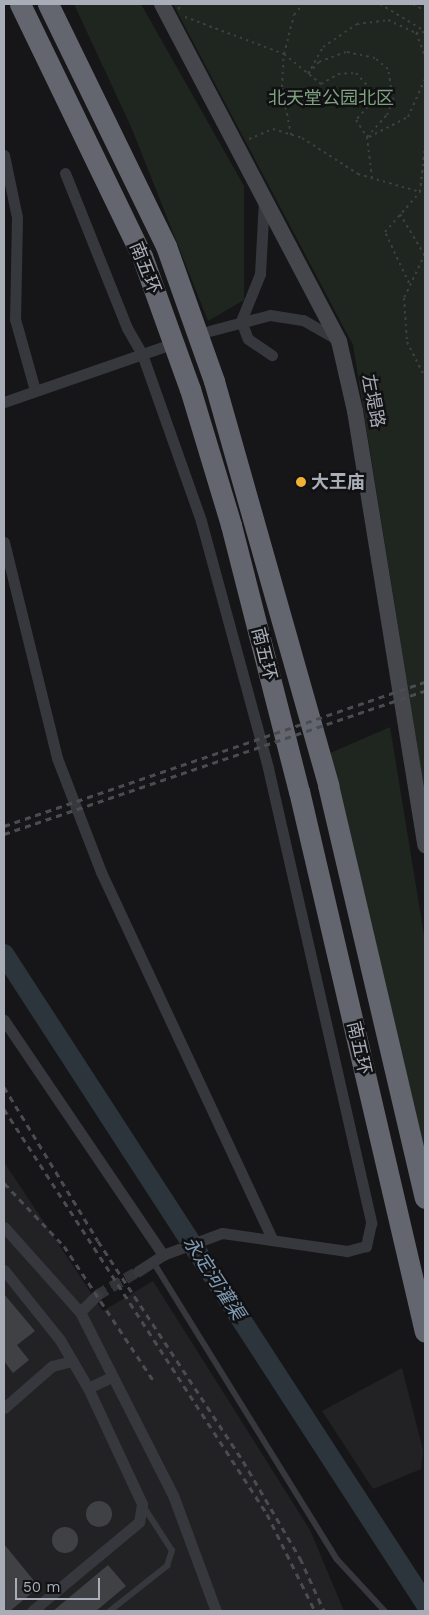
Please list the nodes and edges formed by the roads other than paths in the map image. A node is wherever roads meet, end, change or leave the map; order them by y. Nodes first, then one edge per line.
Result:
1 (20, 4) edge
2 (48, 4) edge
3 (164, 8) edge
4 (4, 155) edge
5 (65, 173) dead end
6 (264, 193) junction
7 (241, 321) junction
8 (209, 331) dead end
9 (339, 341) junction
10 (164, 346) dead end
11 (142, 354) junction
12 (272, 355) dead end
13 (35, 390) junction
14 (4, 402) edge
15 (4, 542) edge
16 (425, 845) edge
17 (4, 1020) edge
18 (425, 1198) edge
19 (4, 1227) edge
20 (271, 1237) junction
21 (160, 1257) junction
22 (4, 1270) edge
23 (138, 1271) tunnel mouth
24 (97, 1295) tunnel mouth
25 (80, 1312) junction
26 (425, 1332) edge
27 (72, 1361) junction
28 (112, 1377) junction
29 (88, 1388) junction
30 (4, 1408) edge
31 (142, 1504) junction
32 (32, 1611) edge
33 (110, 1611) edge
34 (216, 1611) edge
35 (386, 1611) edge

1 - 26 highway, 南五环
2 - 18 highway, 南五环
3 - 6 main road, 左堤路
4 - 13 street
5 - 11 street
6 - 7 street
6 - 9 main road, 左堤路
7 - 8 street
7 - 9 street
7 - 12 street
9 - 16 main road, 左堤路
10 - 11 street
11 - 13 street
11 - 20 street
13 - 14 street
15 - 20 street
17 - 21 street
19 - 25 street
20 - 21 street
21 - 23 street
21 - 35 lane
22 - 27 street
24 - 25 street
25 - 28 street
27 - 29 street
27 - 30 street
28 - 29 street
28 - 34 street
29 - 31 street
31 - 32 street
31 - 33 lane

